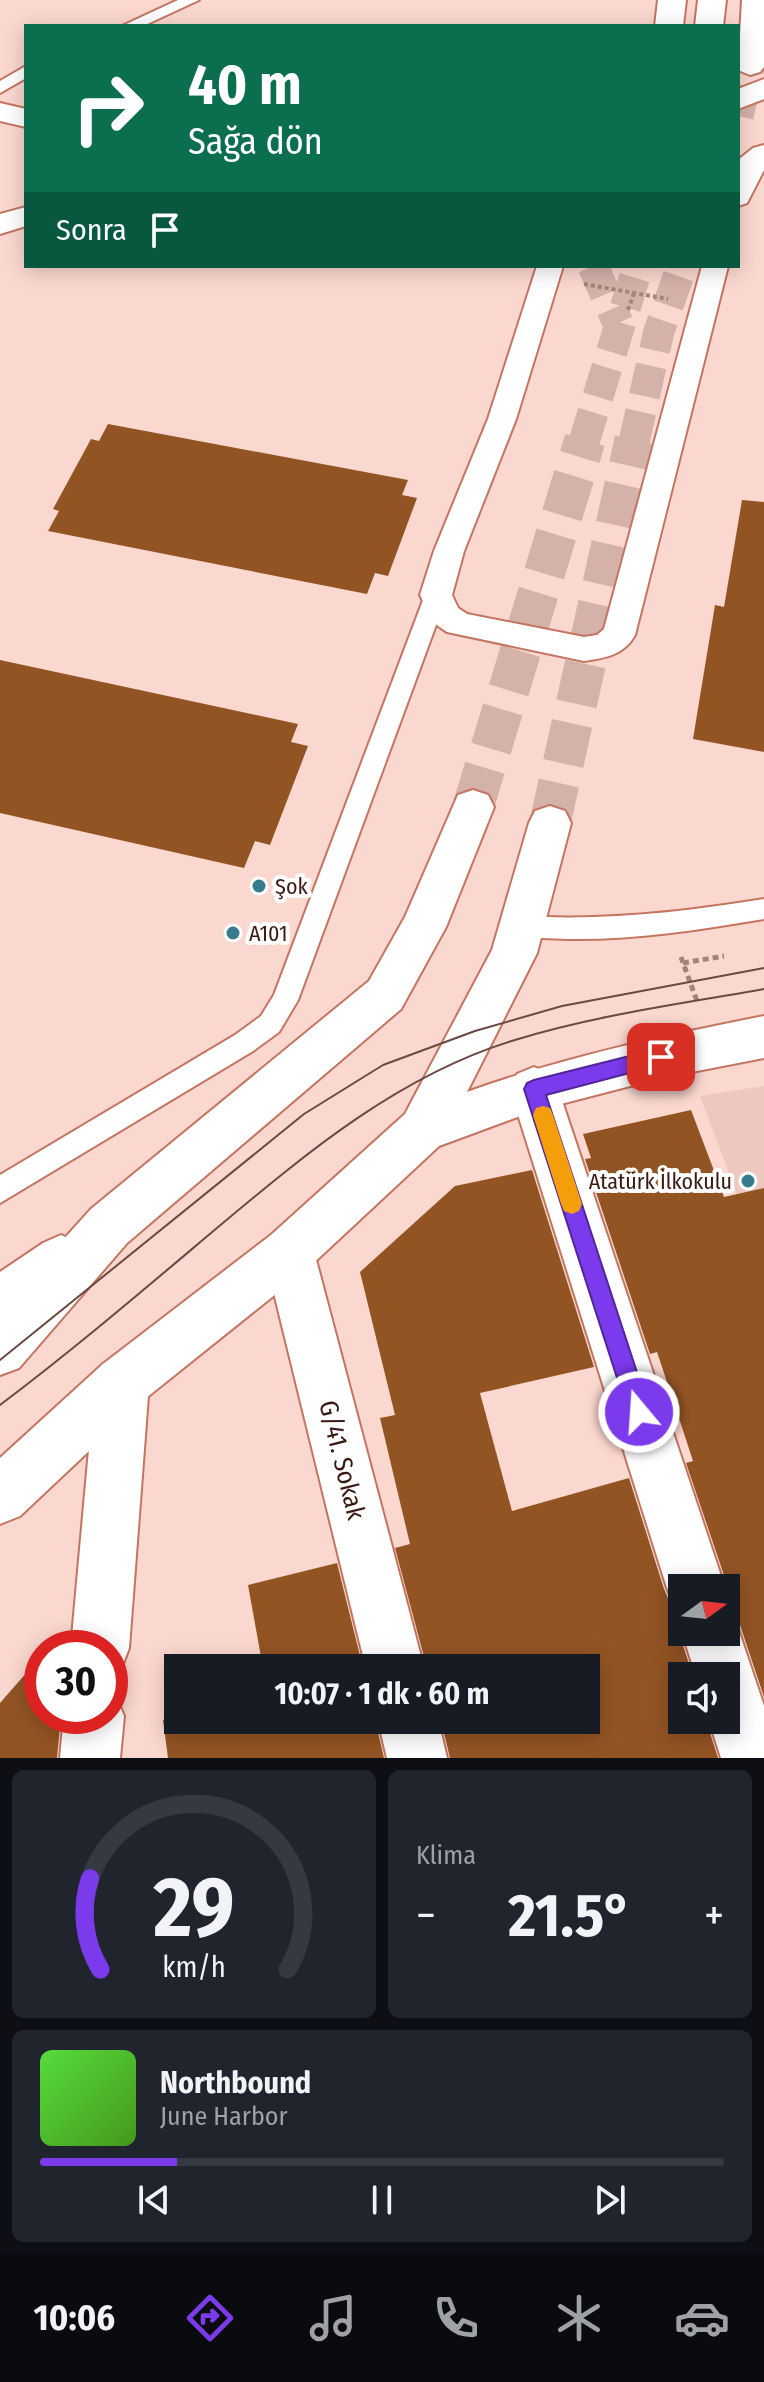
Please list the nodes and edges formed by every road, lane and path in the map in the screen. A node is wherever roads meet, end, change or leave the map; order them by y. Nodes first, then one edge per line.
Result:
1 (191, 0) edge
2 (672, 0) edge
3 (712, 0) edge
4 (756, 0) edge
5 (135, 24) edge
6 (669, 24) edge
7 (709, 24) edge
8 (24, 72) edge
9 (757, 77) edge
10 (0, 88) edge
11 (740, 98) tunnel mouth
12 (0, 112) edge
13 (24, 118) edge
14 (740, 139) edge
15 (0, 140) edge
16 (24, 146) edge
17 (755, 159) edge
18 (740, 193) edge
19 (24, 217) edge
20 (0, 224) edge
21 (714, 268) edge
22 (549, 272) edge
23 (634, 293) junction
24 (705, 305) junction
25 (615, 308) dead end
26 (628, 310) junction
27 (639, 312) dead end
28 (436, 595) junction
29 (473, 807) tunnel mouth
30 (550, 823) tunnel mouth
31 (764, 909) edge
32 (672, 925) junction
33 (522, 926) junction
34 (738, 954) dead end
35 (683, 963) junction
36 (764, 1037) edge
37 (715, 1046) junction
38 (534, 1089) junction
39 (422, 1130) junction
40 (0, 1190) edge
41 (109, 1226) junction
42 (289, 1252) junction
43 (0, 1303) edge
44 (0, 1349) edge
45 (122, 1383) junction
46 (0, 1496) edge
47 (691, 1574) edge
48 (101, 1630) edge
49 (391, 1654) edge
50 (740, 1724) edge
51 (92, 1734) edge
52 (411, 1734) edge
53 (90, 1758) edge
54 (417, 1758) edge
55 (751, 1758) edge

1 - 5 lane
2 - 6 main road
3 - 7 main road
4 - 9 main road
8 - 10 lane
9 - 11 main road
12 - 13 main road
14 - 17 main road
15 - 16 main road
17 - 18 street
19 - 20 main road
21 - 24 street
22 - 23 path
22 - 28 street
23 - 24 path
23 - 26 path
24 - 28 street
25 - 26 path
26 - 27 path
28 - 40 lane
29 - 41 main road
30 - 33 main road
31 - 32 lane
32 - 33 lane
32 - 35 path
33 - 39 main road
34 - 35 path
35 - 37 path
36 - 37 main road
37 - 38 main road
38 - 39 main road
38 - 47 main road
39 - 42 main road
41 - 43 main road
41 - 44 main road
42 - 45 main road
42 - 49 main road, G/41. Sokak
45 - 46 main road
45 - 48 main road
50 - 55 main road
51 - 53 main road
52 - 54 main road

